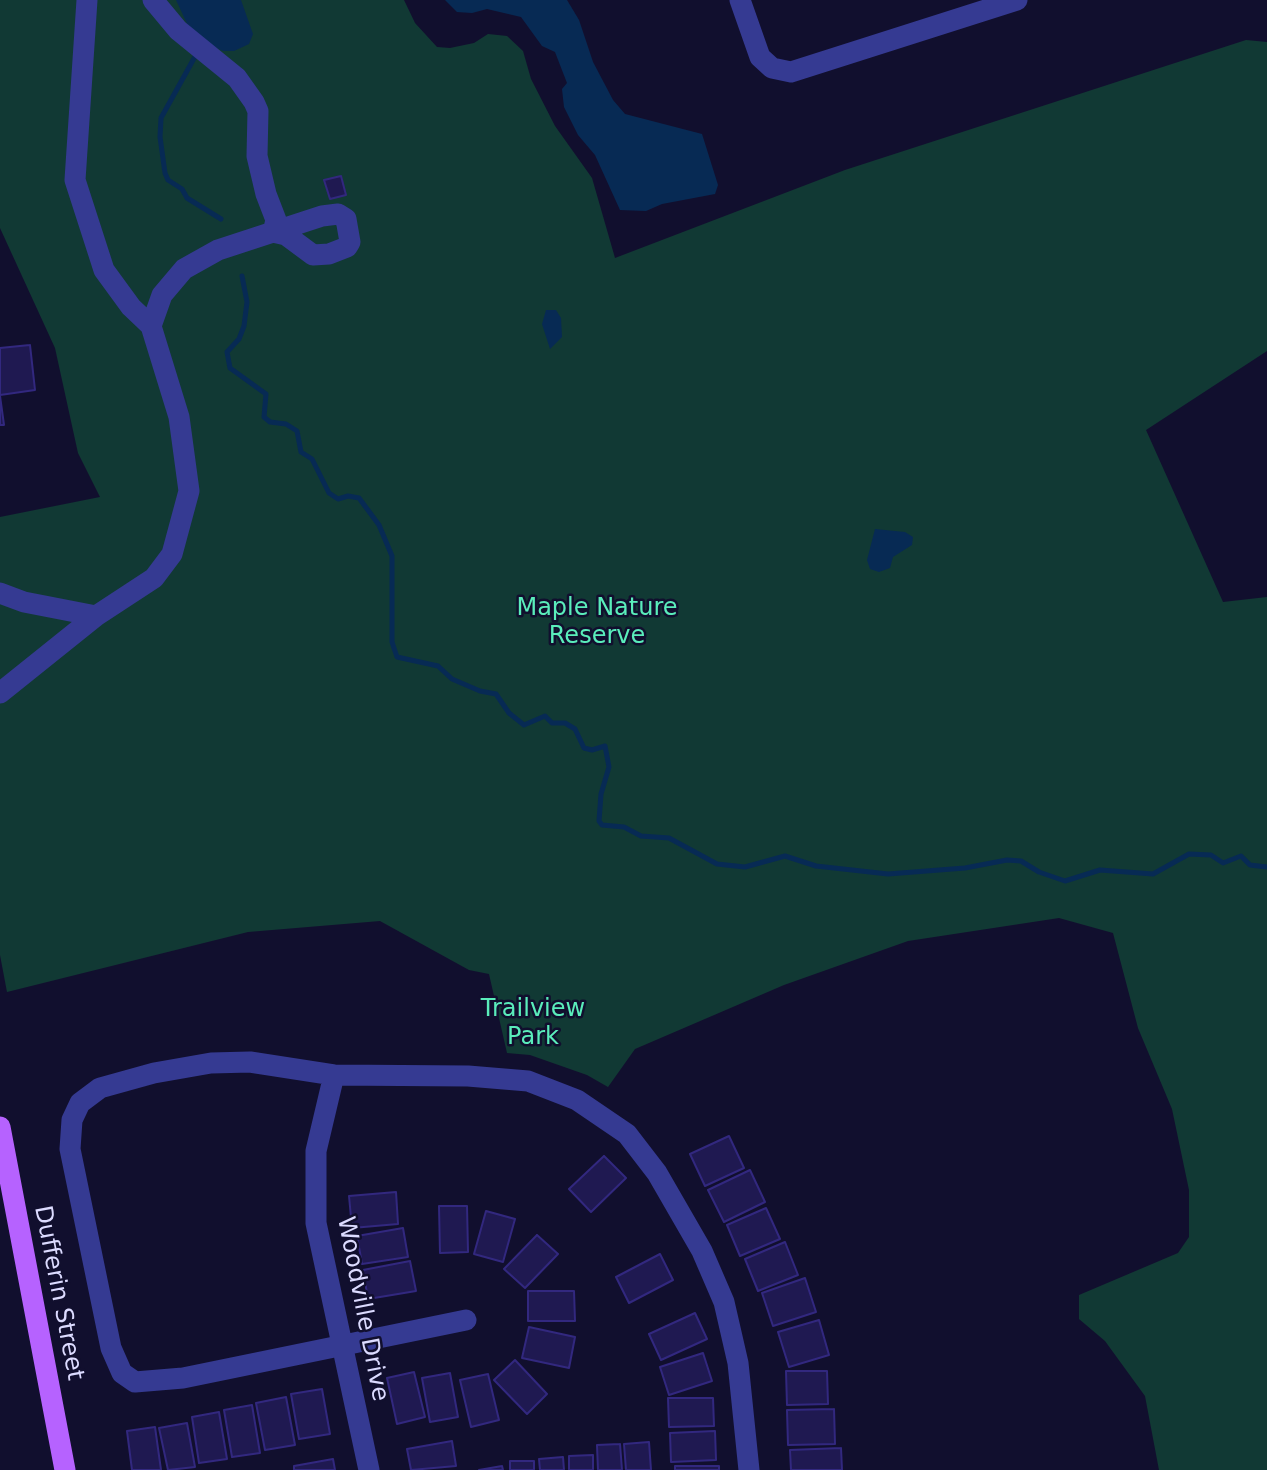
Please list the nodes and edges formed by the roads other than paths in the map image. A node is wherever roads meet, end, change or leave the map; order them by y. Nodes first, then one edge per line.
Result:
1 (87, 0) edge
2 (153, 0) edge
3 (740, 0) edge
4 (1017, 0) edge
5 (151, 326) junction
6 (0, 593) edge
7 (96, 616) junction
8 (0, 693) edge
9 (334, 1075) junction
10 (0, 1127) edge
11 (466, 1320) dead end
12 (341, 1344) junction
13 (65, 1470) edge
14 (369, 1470) edge
15 (749, 1470) edge

1 - 5 street
2 - 5 street
3 - 4 street
5 - 7 street
6 - 7 street
7 - 8 street
9 - 12 street, Woodville Drive
9 - 12 street
9 - 15 street
10 - 13 main road, Dufferin Street
11 - 12 street
12 - 14 street, Woodville Drive

